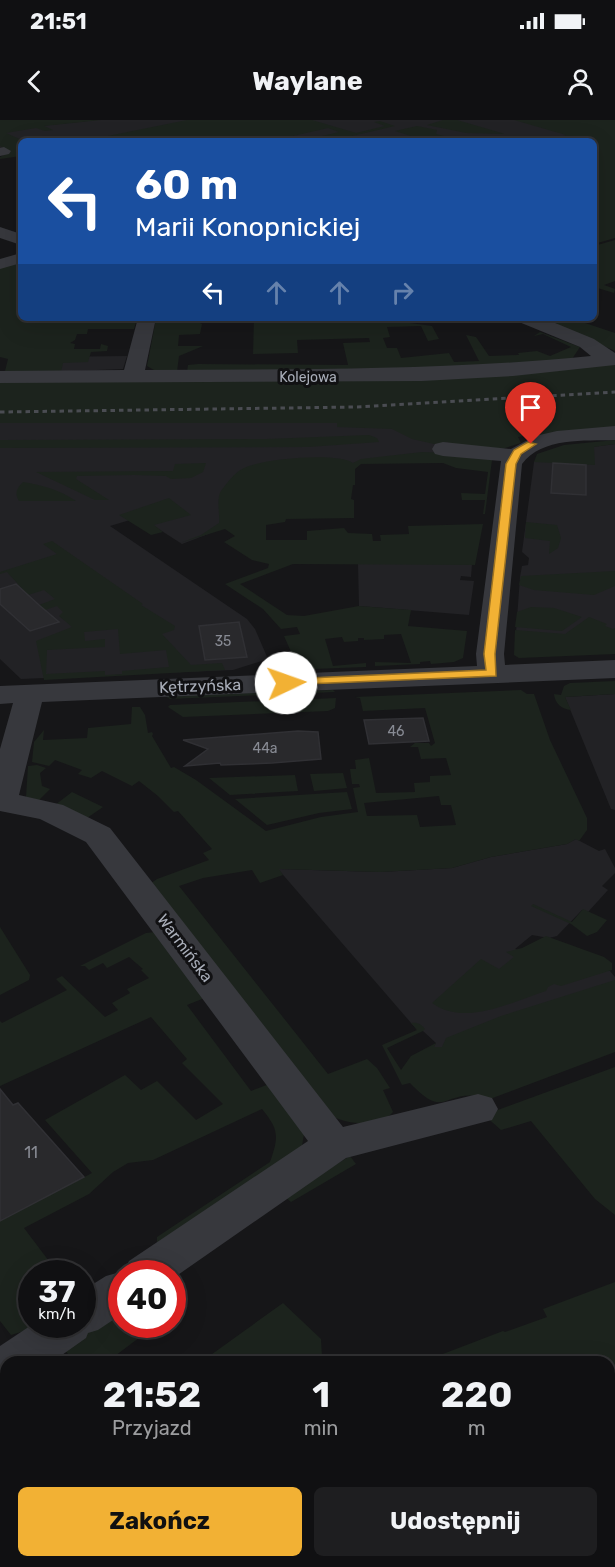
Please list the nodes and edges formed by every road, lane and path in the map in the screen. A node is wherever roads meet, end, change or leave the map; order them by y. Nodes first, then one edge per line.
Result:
1 (0, 232) edge
2 (18, 239) edge
3 (18, 259) edge
4 (0, 264) edge
5 (146, 321) edge
6 (533, 321) edge
7 (612, 359) edge
8 (0, 377) edge
9 (133, 377) junction
10 (615, 433) edge
11 (443, 449) dead end
12 (515, 456) junction
13 (615, 669) edge
14 (492, 674) junction
15 (15, 694) edge
16 (0, 802) edge
17 (478, 1109) dead end
18 (334, 1145) junction
19 (166, 1260) edge
20 (50, 1338) edge
21 (24, 1356) edge

1 - 2 street
3 - 4 street
5 - 9 street
6 - 7 street
7 - 9 street, Kolejowa
8 - 9 street, Kolejowa
10 - 12 street
11 - 12 street
12 - 14 street
13 - 14 street, Kętrzyńska
14 - 15 street, Kętrzyńska
15 - 16 street, Warmińska
16 - 18 street, Warmińska
17 - 18 street
18 - 19 street
20 - 21 street

